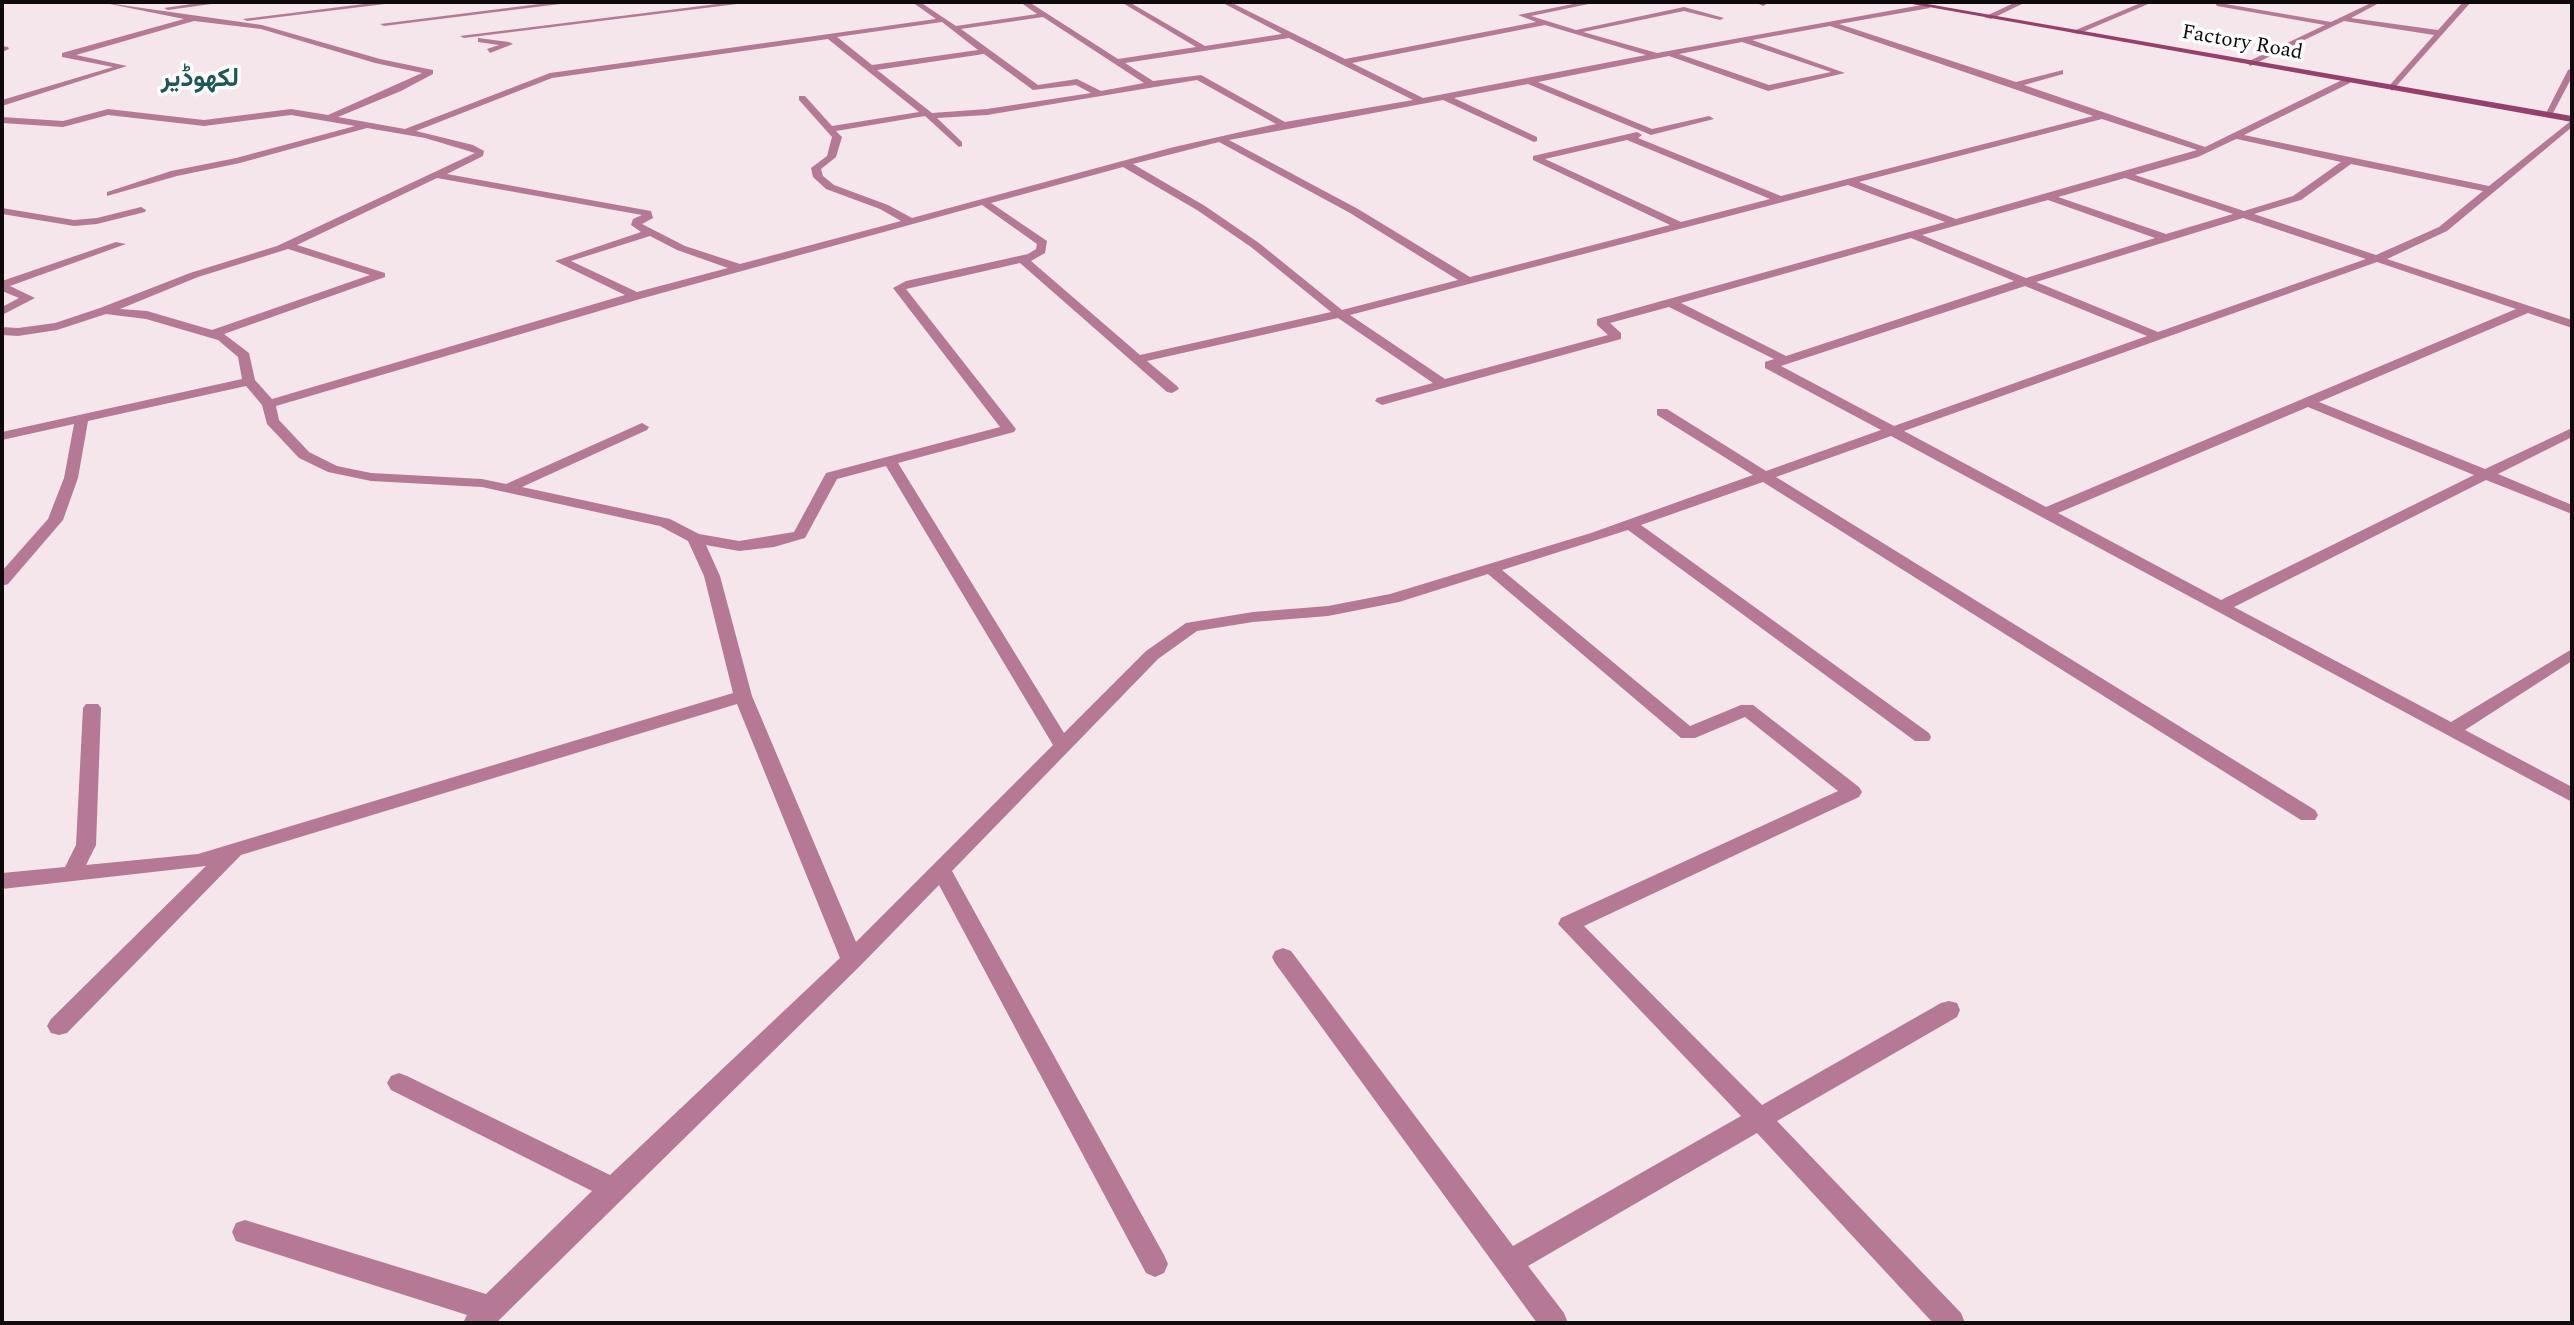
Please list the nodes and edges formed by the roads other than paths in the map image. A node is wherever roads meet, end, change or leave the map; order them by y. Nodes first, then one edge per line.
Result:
1 (103, 2) edge
2 (222, 2) edge
3 (397, 2) edge
4 (454, 2) edge
5 (572, 2) edge
6 (648, 2) edge
7 (749, 2) edge
8 (915, 2) edge
9 (1024, 2) edge
10 (1124, 2) edge
11 (1225, 2) edge
12 (1594, 2) edge
13 (1905, 2) edge
14 (2022, 2) edge
15 (2149, 2) edge
16 (2378, 2) edge
17 (2467, 2) edge
18 (2217, 4) dead end
19 (1927, 6) junction
20 (155, 10) junction
21 (655, 13) junction
22 (458, 15) junction
23 (1044, 15) junction
24 (1988, 17) junction
25 (1720, 18) dead end
26 (195, 19) junction
27 (2343, 19) junction
28 (943, 20) junction
29 (219, 22) junction
30 (384, 23) dead end
31 (1545, 23) junction
32 (1829, 24) junction
33 (2332, 24) junction
34 (954, 28) junction
35 (1573, 31) junction
36 (2075, 33) junction
37 (2440, 33) junction
38 (1290, 35) junction
39 (464, 36) junction
40 (830, 36) junction
41 (1742, 40) junction
42 (1205, 49) junction
43 (490, 51) dead end
44 (986, 51) junction
45 (1662, 54) junction
46 (1117, 62) junction
47 (1344, 62) junction
48 (2250, 64) junction
49 (871, 68) junction
50 (2572, 70) edge
51 (2060, 72) dead end
52 (1529, 81) junction
53 (2347, 81) junction
54 (1151, 84) junction
55 (2017, 85) junction
56 (1768, 88) junction
57 (2392, 88) junction
58 (1100, 94) junction
59 (1743, 94) dead end
60 (1444, 97) junction
61 (802, 99) dead end
62 (1422, 101) junction
63 (2, 103) edge
64 (929, 115) junction
65 (2547, 115) junction
66 (2102, 116) junction
67 (330, 117) junction
68 (1709, 119) dead end
69 (5, 121) edge
70 (2572, 121) edge
71 (367, 125) junction
72 (1284, 125) junction
73 (829, 129) junction
74 (404, 132) junction
75 (1651, 132) junction
76 (2237, 136) junction
77 (1628, 137) junction
78 (1220, 139) junction
79 (1534, 139) dead end
80 (959, 144) dead end
81 (2206, 150) junction
82 (2349, 161) junction
83 (1126, 164) junction
84 (2123, 174) junction
85 (438, 175) junction
86 (1847, 181) junction
87 (2491, 190) junction
88 (111, 194) dead end
89 (2048, 195) junction
90 (1779, 199) junction
91 (985, 203) junction
92 (2, 211) edge
93 (141, 211) dead end
94 (2244, 215) junction
95 (912, 222) junction
96 (1955, 222) junction
97 (1678, 225) junction
98 (652, 232) junction
99 (1912, 235) junction
100 (2166, 238) junction
101 (120, 244) dead end
102 (288, 245) junction
103 (1022, 259) junction
104 (2375, 259) junction
105 (740, 268) junction
106 (1467, 280) junction
107 (2025, 282) junction
108 (2, 286) edge
109 (636, 296) junction
110 (1671, 303) junction
111 (2527, 309) junction
112 (2, 311) edge
113 (104, 311) junction
114 (1340, 314) junction
115 (2572, 324) edge
116 (2, 331) edge
117 (212, 334) junction
118 (2157, 336) junction
119 (1137, 359) junction
120 (1784, 360) junction
121 (249, 381) junction
122 (1443, 384) junction
123 (1172, 389) dead end
124 (1382, 401) dead end
125 (2308, 402) junction
126 (269, 404) junction
127 (1662, 412) dead end
128 (82, 418) junction
129 (642, 427) dead end
130 (1890, 431) junction
131 (2572, 432) edge
132 (2, 436) edge
133 (890, 461) junction
134 (2487, 474) junction
135 (1765, 475) junction
136 (508, 488) junction
137 (2572, 510) edge
138 (2045, 513) junction
139 (1630, 524) junction
140 (695, 538) junction
141 (1490, 568) junction
142 (2, 581) edge
143 (2220, 607) junction
144 (2572, 654) edge
145 (743, 696) junction
146 (92, 708) dead end
147 (2451, 730) junction
148 (1922, 737) dead end
149 (1063, 746) junction
150 (2572, 795) edge
151 (2308, 815) dead end
152 (235, 849) junction
153 (941, 870) junction
154 (71, 875) junction
155 (2, 881) edge
156 (1283, 957) dead end
157 (852, 960) junction
158 (1949, 1010) dead end
159 (59, 1026) dead end
160 (399, 1083) dead end
161 (1759, 1118) junction
162 (613, 1189) junction
163 (245, 1232) dead end
164 (1509, 1262) junction
165 (1155, 1264) dead end
166 (484, 1316) edge
167 (1554, 1323) edge
168 (1951, 1323) edge

1 - 20 street
2 - 20 street
3 - 29 street
4 - 22 street
5 - 22 street
6 - 21 street
7 - 21 street
8 - 28 street
9 - 23 street
10 - 42 street
11 - 38 street
12 - 31 street
13 - 19 main road, Factory Road
14 - 24 street
15 - 36 street
16 - 27 street
17 - 37 street
18 - 33 street
19 - 24 main road, Factory Road
19 - 32 street
20 - 26 street
21 - 39 street
22 - 30 street
22 - 39 street
23 - 34 street
23 - 46 street
24 - 36 main road, Factory Road
25 - 35 street
26 - 29 street
26 - 63 street
27 - 33 street
27 - 37 street
28 - 34 street
28 - 40 street
29 - 67 street
31 - 35 street
31 - 47 street
32 - 41 street
32 - 55 street
33 - 48 street
34 - 44 street
35 - 45 street
36 - 48 main road, Factory Road
37 - 57 street
38 - 42 street
38 - 47 street
39 - 43 street
40 - 49 street
40 - 74 street
41 - 45 street
41 - 56 street
42 - 46 street
44 - 49 street
44 - 58 street
45 - 52 street
45 - 56 street
46 - 54 street
47 - 62 street
48 - 53 main road, Factory Road
49 - 64 street
50 - 65 street
51 - 55 street
52 - 60 street
52 - 75 street
53 - 57 main road, Factory Road
53 - 76 street
54 - 58 street
54 - 72 street
55 - 66 street
56 - 59 street
57 - 65 main road, Factory Road
58 - 64 street
60 - 62 street
60 - 79 street
61 - 73 street
62 - 72 street
64 - 73 street
64 - 80 street
65 - 70 main road, Factory Road
66 - 81 street
66 - 86 street
67 - 69 street
67 - 71 street
68 - 75 street
70 - 87 street
71 - 74 street
71 - 88 street
72 - 78 street
73 - 95 street
74 - 85 street
75 - 77 street
76 - 81 street
76 - 82 street
77 - 90 street
77 - 97 street
78 - 83 street
78 - 106 street
81 - 84 street
82 - 87 street
82 - 94 street
83 - 91 street
83 - 114 street
84 - 89 street
84 - 94 street
85 - 98 street
85 - 102 street
86 - 90 street
86 - 96 street
87 - 104 street
89 - 96 street
89 - 100 street
90 - 97 street
91 - 95 street
91 - 103 street
92 - 93 street
94 - 100 street
94 - 104 street
95 - 105 street
96 - 99 street
97 - 106 street
98 - 105 street
98 - 109 street
99 - 107 street
99 - 110 street
100 - 107 street
101 - 108 street
102 - 113 street
102 - 117 street
103 - 119 street
103 - 133 street
104 - 111 street
104 - 118 street
105 - 109 street
106 - 114 street
107 - 118 street
107 - 120 street
108 - 112 street
109 - 126 street
110 - 120 street
110 - 122 street
111 - 115 street
111 - 125 street
113 - 116 street
113 - 117 street
114 - 119 street
114 - 122 street
117 - 121 street
118 - 130 street
119 - 123 street
120 - 130 street
121 - 126 street
121 - 128 street
122 - 124 street
125 - 134 street
125 - 138 street
126 - 136 street
127 - 135 street
128 - 132 street
128 - 142 street
129 - 136 street
130 - 135 street
130 - 138 street
131 - 134 street
133 - 140 street
133 - 149 street
134 - 137 street
134 - 143 street
135 - 139 street
135 - 151 street
136 - 140 street
138 - 143 street
139 - 141 street
139 - 148 street
140 - 145 street
141 - 149 street
141 - 161 street
143 - 147 street
144 - 147 street
145 - 152 street
145 - 157 street
146 - 154 street
147 - 150 street
149 - 153 street
152 - 154 street
152 - 159 street
153 - 157 street
153 - 165 street
154 - 155 street
156 - 164 street
157 - 162 street
158 - 161 street
160 - 162 street
161 - 164 street
161 - 168 street
162 - 166 street
163 - 166 street
164 - 167 street

